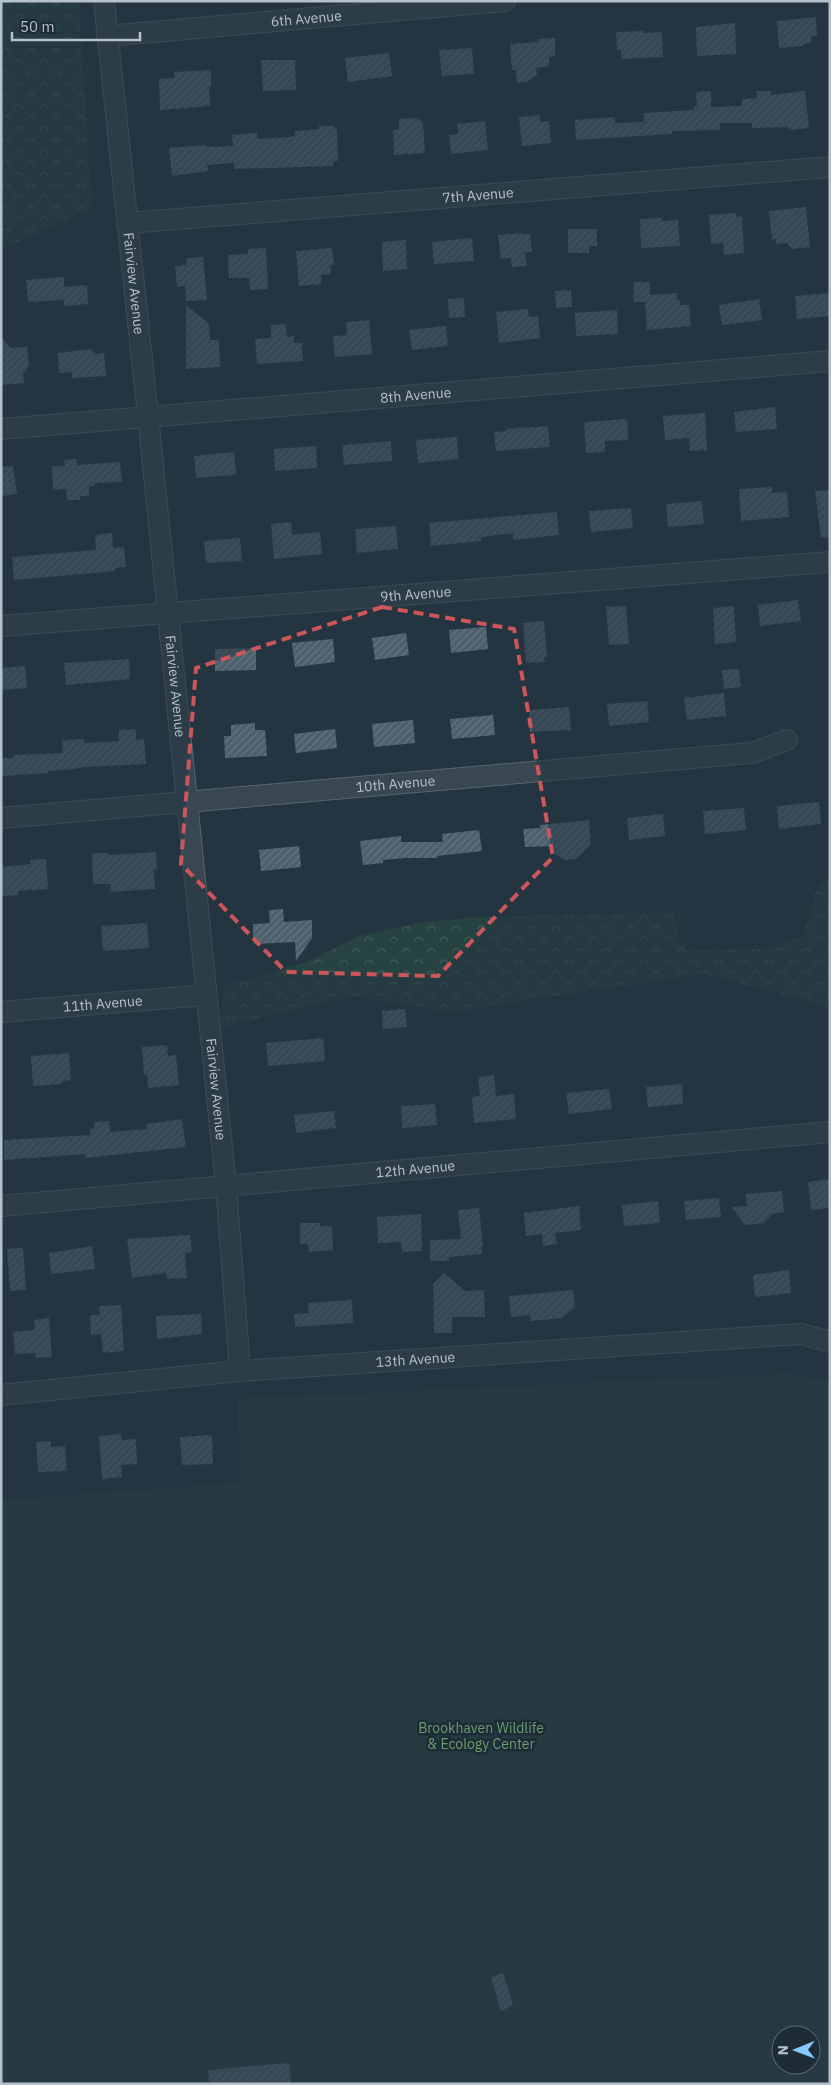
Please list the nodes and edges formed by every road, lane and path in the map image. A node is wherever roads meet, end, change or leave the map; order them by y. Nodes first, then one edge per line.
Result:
1 (104, 1) edge
2 (505, 1) edge
3 (107, 36) junction
4 (830, 167) edge
5 (127, 223) junction
6 (830, 361) edge
7 (148, 416) junction
8 (1, 429) edge
9 (830, 562) edge
10 (168, 613) junction
11 (1, 626) edge
12 (787, 740) dead end
13 (186, 802) junction
14 (1, 818) edge
15 (206, 995) junction
16 (1, 1012) edge
17 (830, 1132) edge
18 (226, 1186) junction
19 (1, 1206) edge
20 (830, 1342) edge
21 (240, 1371) junction
22 (1, 1395) edge

1 - 3 street, Fairview Avenue
2 - 3 street, 6th Avenue
3 - 5 street, Fairview Avenue
4 - 5 street, 7th Avenue
5 - 7 street, Fairview Avenue
6 - 7 street, 8th Avenue
7 - 8 street, 8th Avenue
7 - 10 street, Fairview Avenue
9 - 10 street, 9th Avenue
10 - 11 street, 9th Avenue
10 - 13 street, Fairview Avenue
12 - 13 street, 10th Avenue
13 - 14 street, 10th Avenue
13 - 15 street, Fairview Avenue
15 - 16 street, 11th Avenue
15 - 18 street, Fairview Avenue
17 - 18 street, 12th Avenue
18 - 19 street, 12th Avenue
18 - 21 street, Fairview Avenue
20 - 21 street, 13th Avenue
21 - 22 street, 13th Avenue

